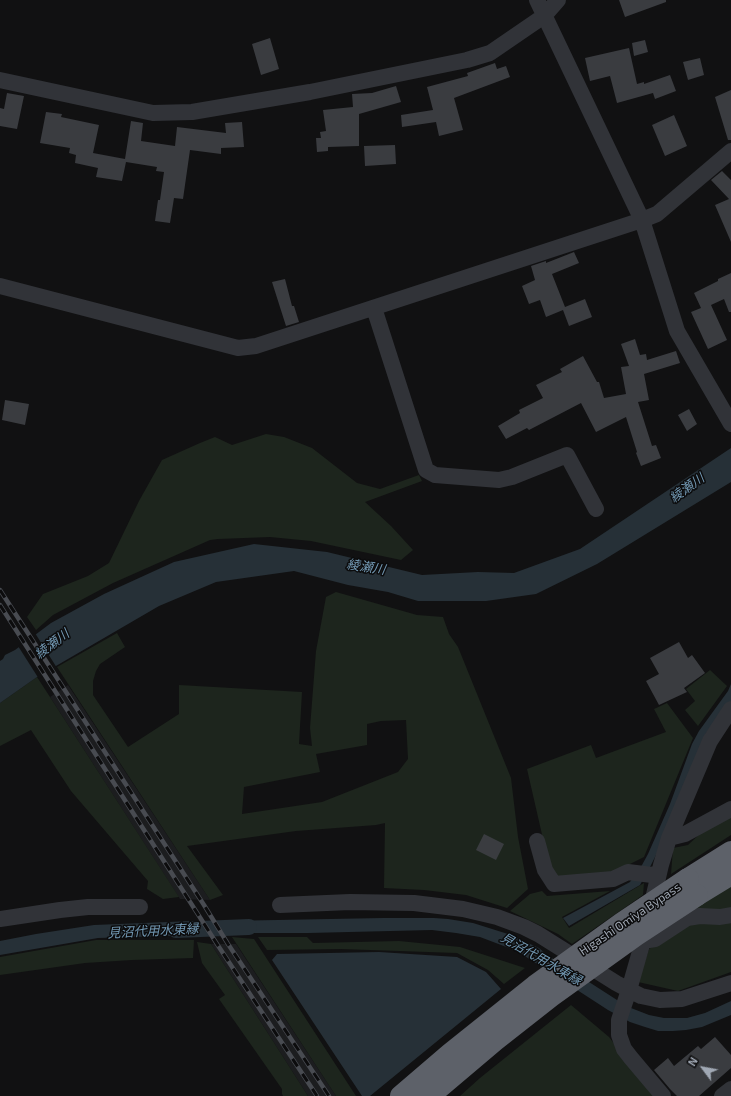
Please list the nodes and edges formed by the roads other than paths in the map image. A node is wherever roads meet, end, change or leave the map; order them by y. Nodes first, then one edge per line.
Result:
1 (536, 0) edge
2 (558, 0) edge
3 (544, 16) junction
4 (0, 80) edge
5 (731, 151) edge
6 (642, 220) junction
7 (0, 286) edge
8 (374, 308) junction
9 (731, 424) edge
10 (596, 508) dead end
11 (731, 709) edge
12 (731, 809) edge
13 (669, 838) junction
14 (537, 841) dead end
15 (731, 852) edge
16 (656, 874) junction
17 (731, 874) edge
18 (693, 887) junction
19 (280, 906) dead end
20 (140, 907) dead end
21 (731, 915) edge
22 (0, 919) edge
23 (643, 941) junction
24 (731, 983) edge
25 (627, 994) junction
26 (731, 1089) edge
27 (401, 1096) edge
28 (430, 1096) edge
29 (663, 1096) edge
30 (722, 1096) edge

1 - 3 street
2 - 3 street
3 - 4 street
3 - 6 street
5 - 6 street
6 - 8 street
6 - 9 street
7 - 8 street
8 - 10 street
11 - 13 street
12 - 13 street
13 - 16 street
14 - 16 street
15 - 18 highway, Higashi Omiya Bypass
16 - 23 street
17 - 18 highway, Higashi Omiya Bypass
18 - 27 highway, Higashi Omiya Bypass, bridge
18 - 28 highway, Higashi Omiya Bypass, bridge
19 - 25 street
20 - 22 street
21 - 23 street
23 - 25 street
24 - 25 street
25 - 29 street
26 - 30 street

